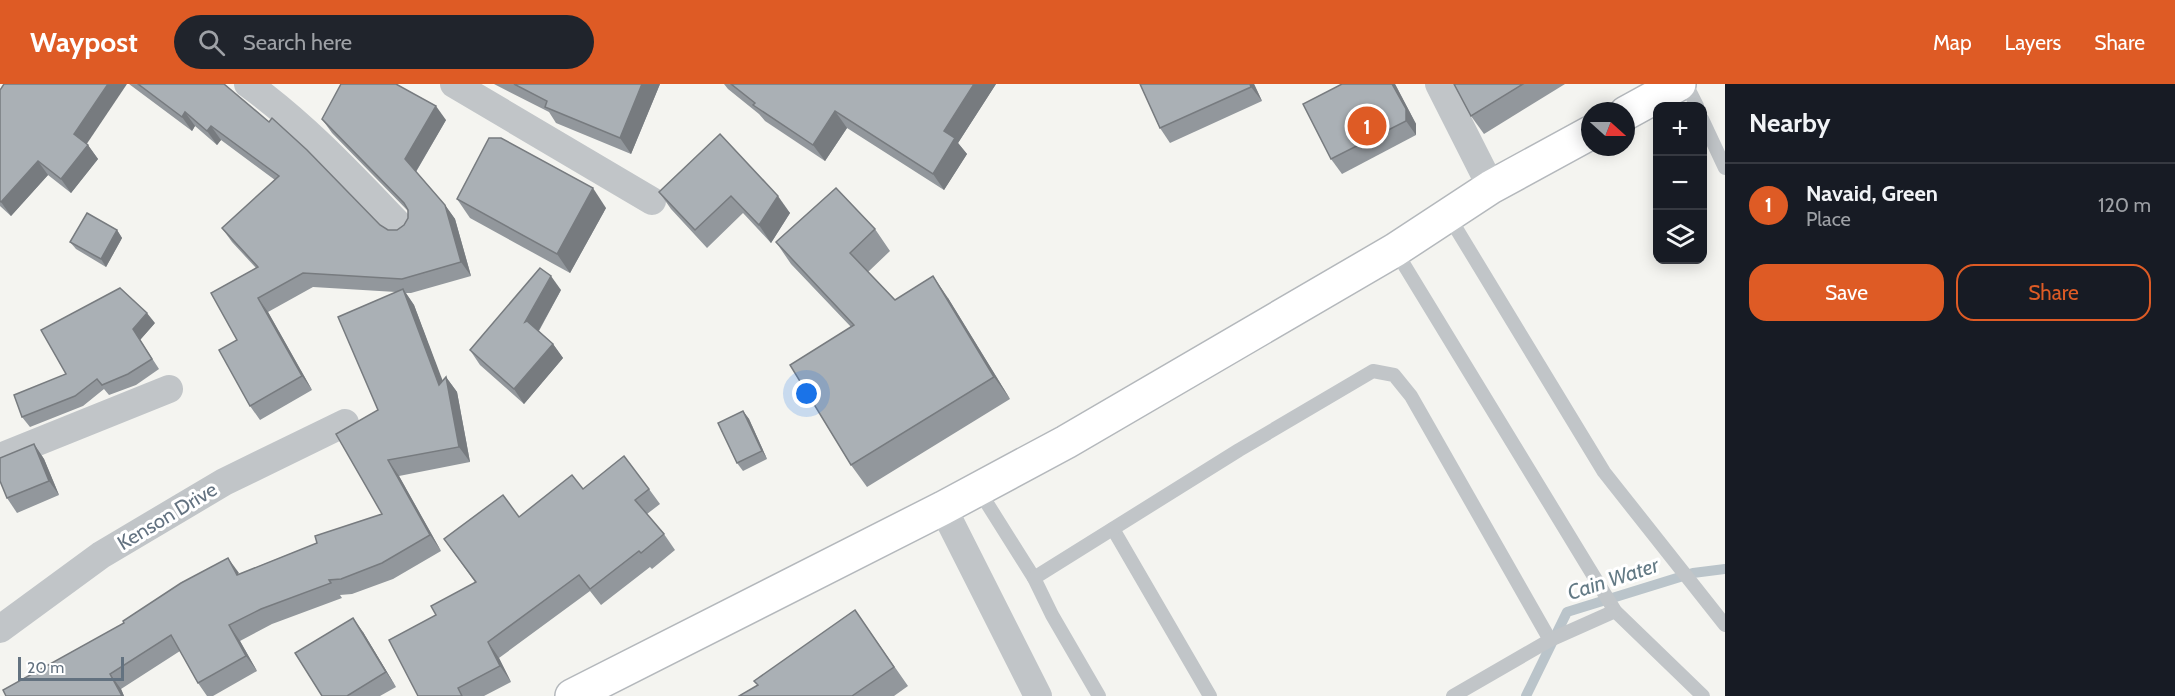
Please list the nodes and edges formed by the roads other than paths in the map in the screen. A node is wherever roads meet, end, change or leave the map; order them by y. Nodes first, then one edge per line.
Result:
1 (248, 84) edge
2 (454, 84) edge
3 (1439, 84) edge
4 (1679, 84) edge
5 (1686, 84) edge
6 (1695, 102) edge
7 (1635, 108) edge
8 (1707, 130) edge
9 (1581, 138) edge
10 (1725, 168) edge
11 (1491, 187) junction
12 (652, 201) dead end
13 (1448, 215) junction
14 (402, 228) edge
15 (1395, 250) junction
16 (170, 389) dead end
17 (345, 423) dead end
18 (0, 457) edge
19 (978, 489) junction
20 (943, 508) junction
21 (1113, 529) junction
22 (1034, 578) junction
23 (1615, 610) junction
24 (1725, 625) edge
25 (0, 629) edge
26 (1550, 640) junction
27 (583, 693) edge
28 (1038, 696) edge
29 (1100, 696) edge
30 (1210, 696) edge
31 (1453, 696) edge
32 (1703, 696) edge

1 - 14 street
2 - 12 street
3 - 11 street
4 - 7 main road
5 - 6 lane
8 - 10 lane
9 - 11 main road
11 - 13 main road
13 - 15 main road
13 - 24 lane
15 - 19 main road
15 - 23 lane
16 - 18 street
17 - 25 street, Kenson Drive
19 - 20 main road
19 - 22 lane
20 - 27 main road
20 - 28 street
21 - 22 lane
21 - 26 lane
21 - 30 lane
22 - 29 lane
23 - 26 lane
23 - 32 lane
26 - 31 lane

